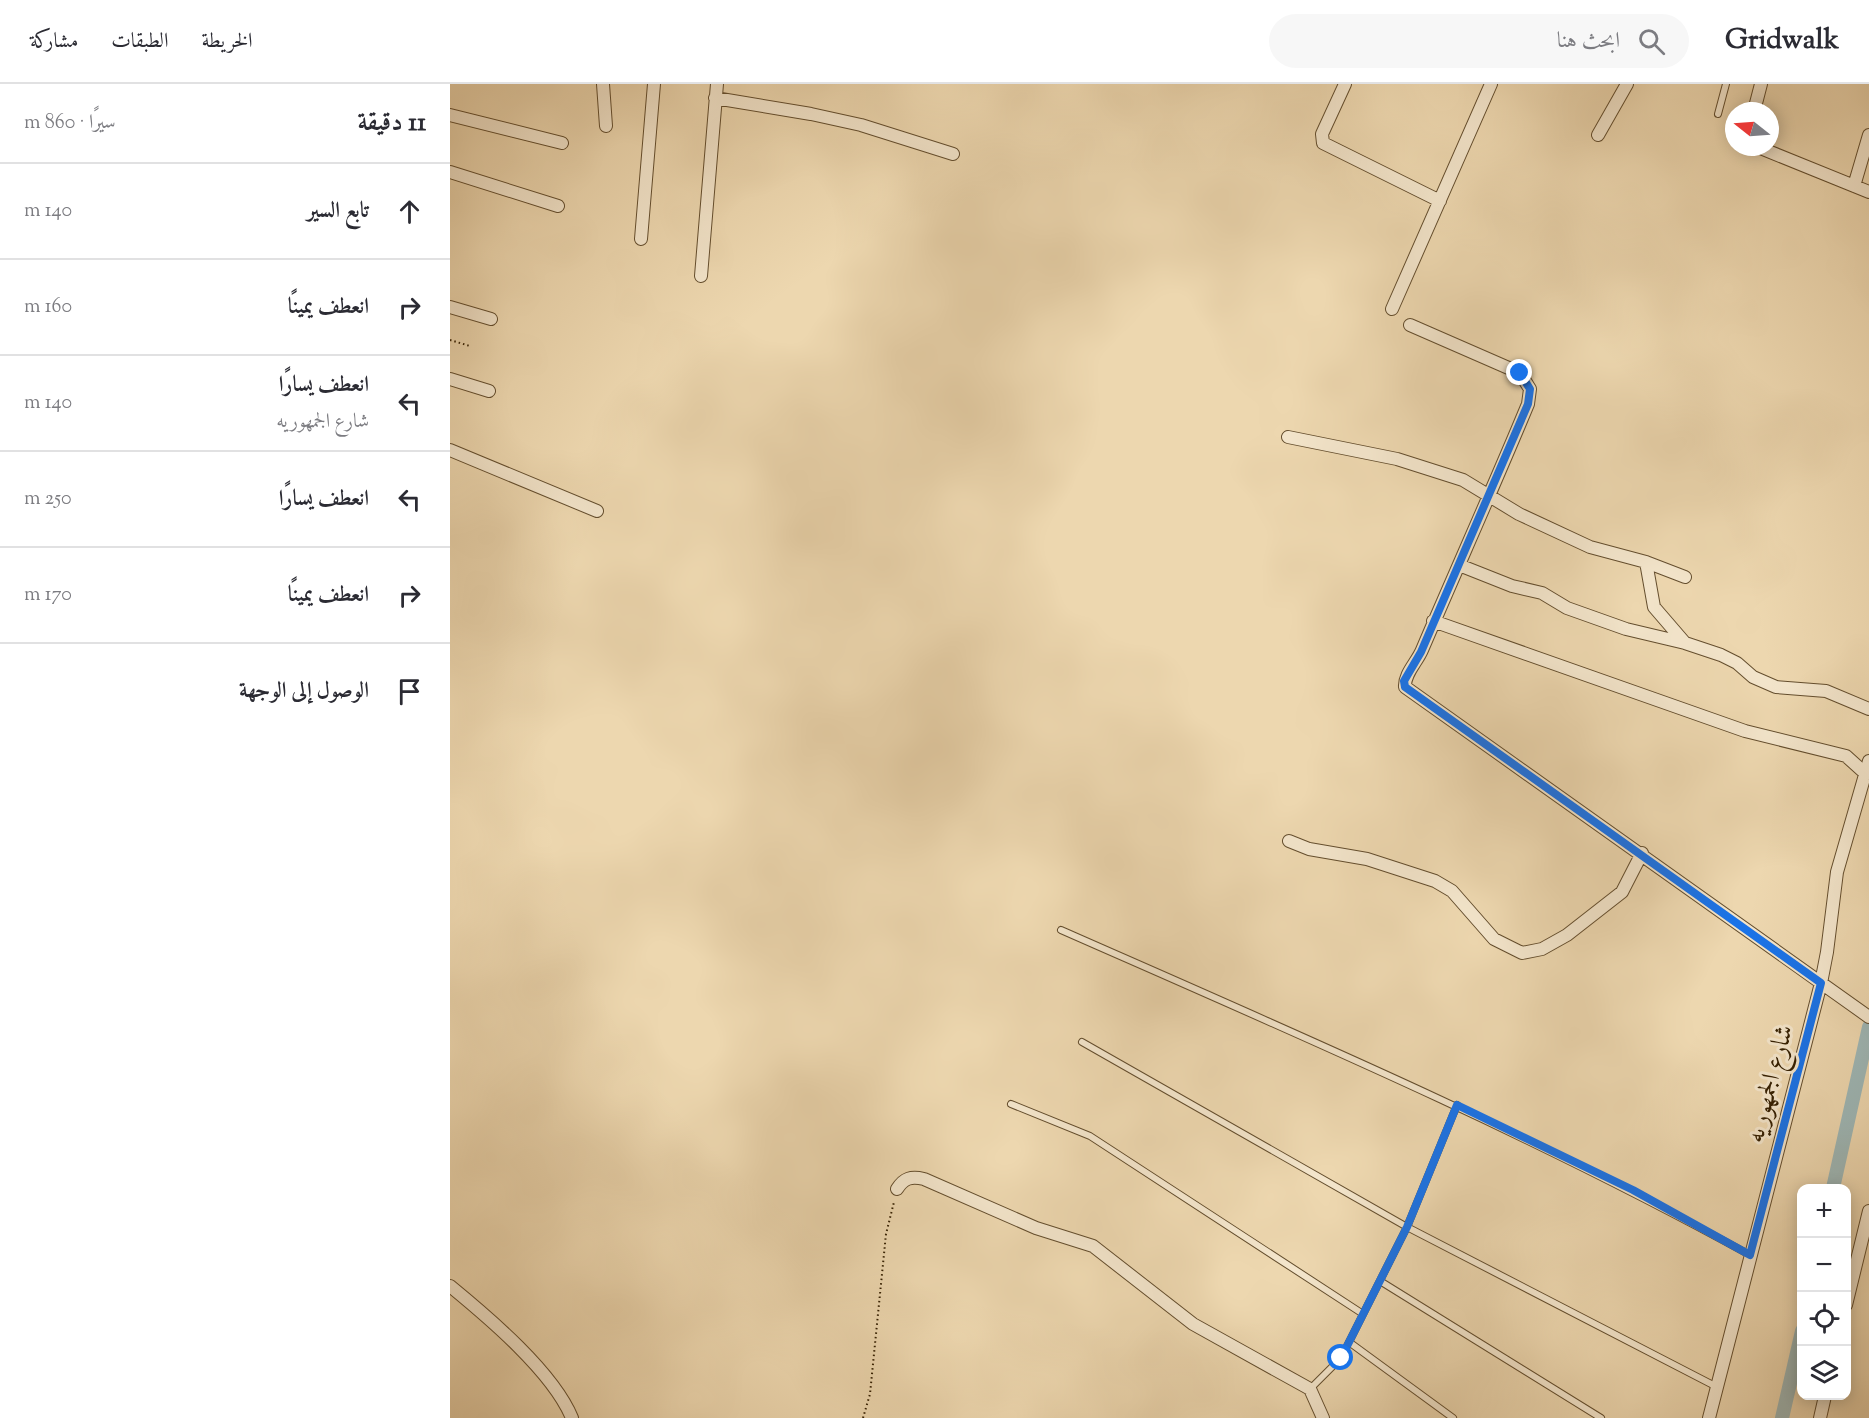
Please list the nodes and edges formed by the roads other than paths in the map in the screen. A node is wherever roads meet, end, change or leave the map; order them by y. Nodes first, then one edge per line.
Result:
1 (603, 84) edge
2 (654, 84) edge
3 (717, 84) edge
4 (1345, 84) edge
5 (1491, 84) edge
6 (1627, 84) edge
7 (1726, 84) edge
8 (1761, 84) edge
9 (715, 98) junction
10 (1756, 102) edge
11 (1718, 114) dead end
12 (450, 115) edge
13 (606, 126) dead end
14 (1598, 135) dead end
15 (1869, 135) edge
16 (562, 143) dead end
17 (953, 154) dead end
18 (1779, 156) edge
19 (450, 172) edge
20 (1854, 186) junction
21 (1869, 192) edge
22 (1440, 201) junction
23 (558, 206) dead end
24 (641, 239) dead end
25 (701, 276) dead end
26 (450, 307) edge
27 (1392, 309) dead end
28 (491, 319) dead end
29 (1410, 325) dead end
30 (450, 379) edge
31 (489, 391) dead end
32 (1288, 437) dead end
33 (450, 450) edge
34 (1490, 495) junction
35 (597, 512) dead end
36 (1646, 562) junction
37 (1459, 564) junction
38 (1685, 577) dead end
39 (1433, 621) junction
40 (1685, 643) junction
41 (1869, 709) edge
42 (1869, 761) edge
43 (1866, 774) junction
44 (1290, 841) dead end
45 (1642, 853) junction
46 (1061, 930) dead end
47 (1821, 983) junction
48 (1869, 1017) edge
49 (1082, 1042) dead end
50 (1011, 1104) dead end
51 (1457, 1105) junction
52 (897, 1189) road end
53 (1869, 1211) edge
54 (1407, 1227) junction
55 (1750, 1255) junction
56 (1380, 1281) junction
57 (450, 1286) edge
58 (1849, 1292) edge
59 (1363, 1314) junction
60 (1349, 1342) junction
61 (1715, 1386) junction
62 (1310, 1389) junction
63 (1824, 1400) edge
64 (572, 1418) edge
65 (1323, 1418) edge
66 (1453, 1418) edge
67 (1601, 1418) edge
68 (1709, 1418) edge
69 (1820, 1418) edge

1 - 13 street
2 - 24 street
3 - 9 street
4 - 22 street
5 - 22 street
6 - 14 street
7 - 11 lane
8 - 10 street
9 - 17 street
9 - 25 street
12 - 16 street
15 - 20 street
18 - 20 street
19 - 23 street
20 - 21 street
22 - 27 street
26 - 28 street
29 - 34 street
30 - 31 street
32 - 34 street
33 - 35 street
34 - 36 street
34 - 37 street
36 - 38 street
36 - 40 street
37 - 39 street
37 - 40 street
39 - 43 street
39 - 45 street
40 - 41 street
42 - 43 street, شارع الجمهوريه
43 - 47 street, شارع الجمهوريه
44 - 45 street
45 - 47 street
46 - 51 lane
47 - 48 street
47 - 55 street, شارع الجمهوريه
49 - 54 lane
50 - 59 lane
51 - 54 lane
51 - 55 lane
52 - 62 street
53 - 58 street
54 - 56 lane
54 - 61 lane
55 - 61 street, شارع الجمهوريه
56 - 59 lane
56 - 67 lane
57 - 64 street
59 - 60 lane
60 - 62 lane
60 - 66 lane
61 - 68 street, شارع الجمهوريه
62 - 65 street
63 - 69 street

